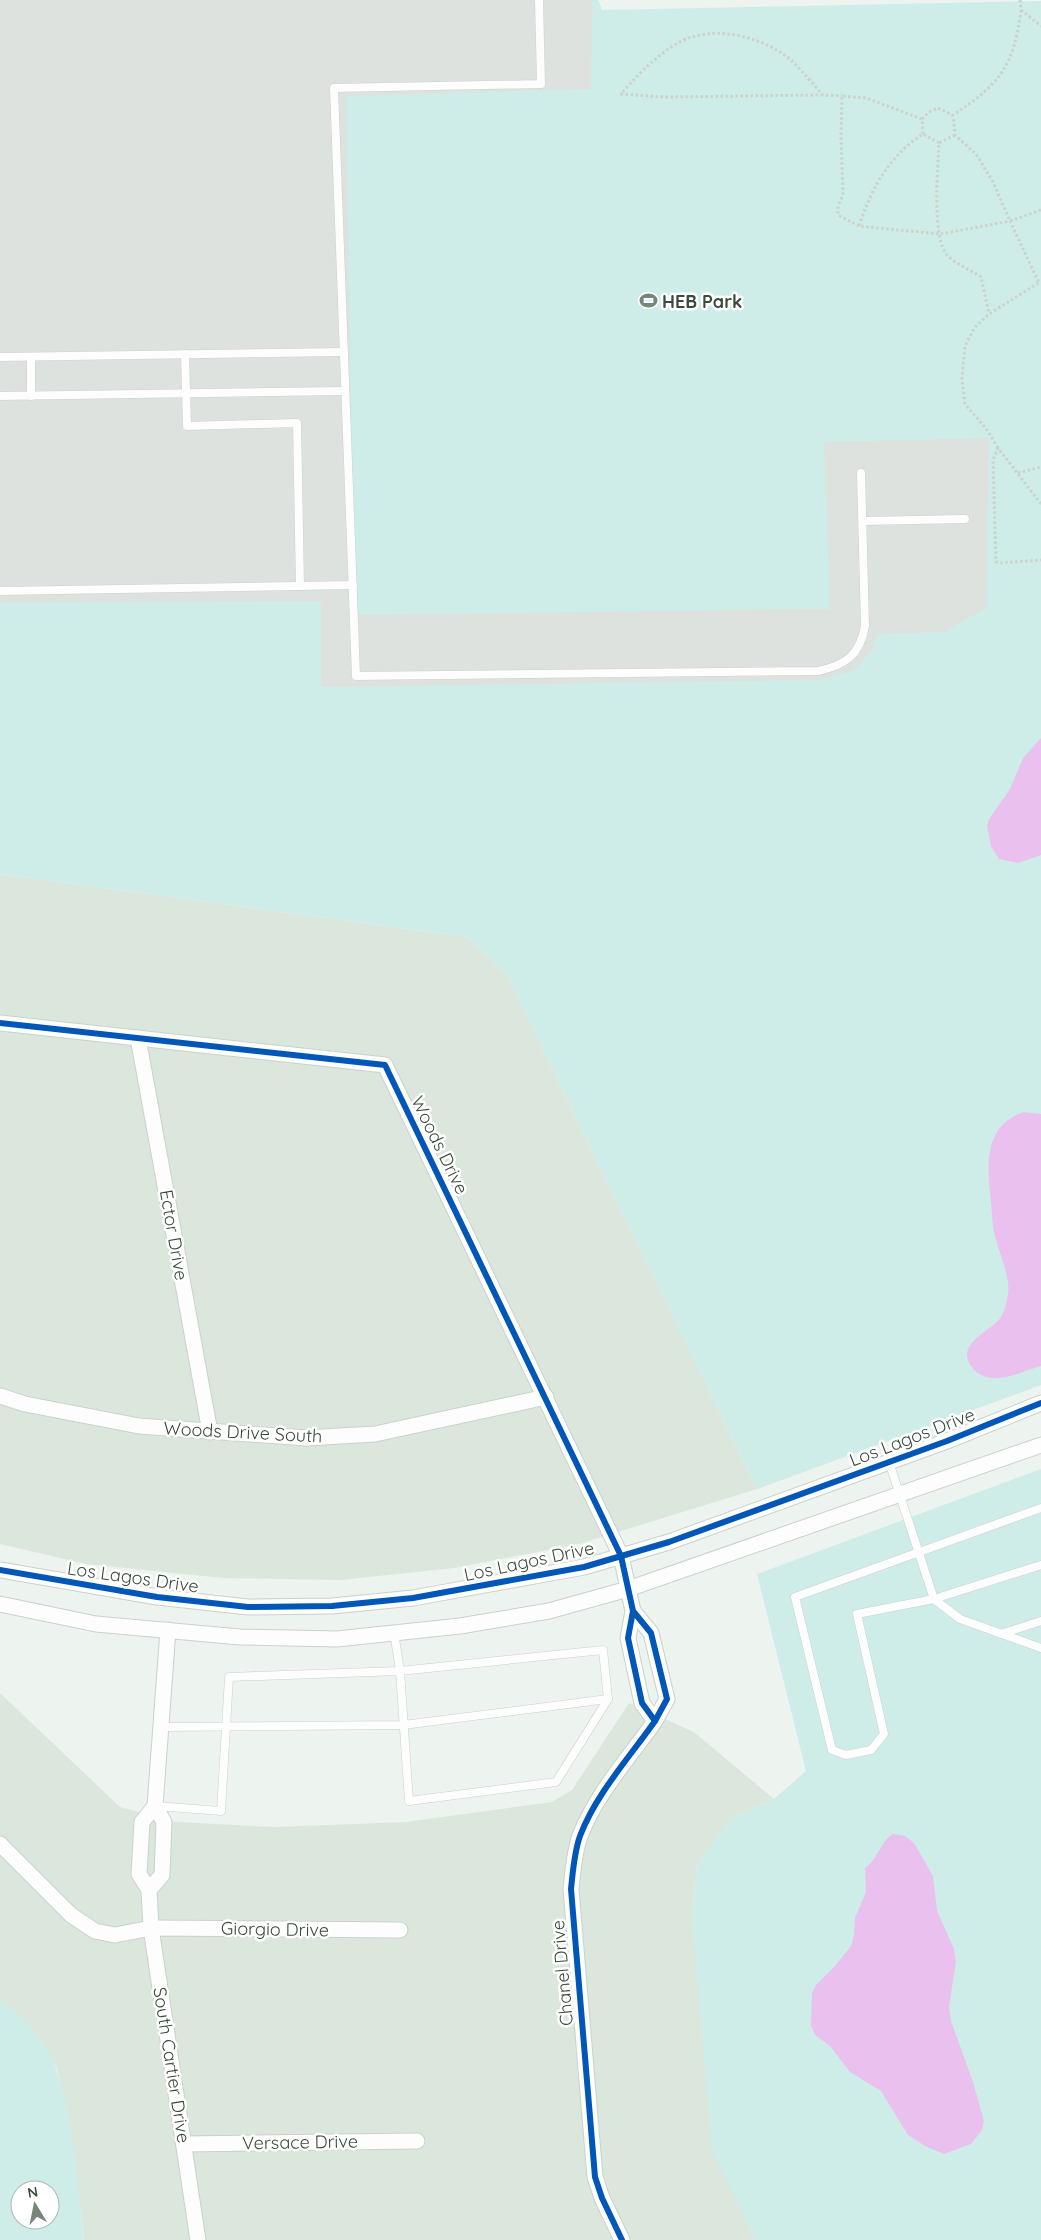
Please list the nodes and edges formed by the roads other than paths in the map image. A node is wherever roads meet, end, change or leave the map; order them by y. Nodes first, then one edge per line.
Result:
1 (539, 0) edge
2 (344, 352) junction
3 (185, 354) junction
4 (31, 357) junction
5 (0, 358) edge
6 (346, 391) junction
7 (186, 393) junction
8 (0, 396) edge
9 (31, 396) junction
10 (862, 474) dead end
11 (965, 518) dead end
12 (863, 521) junction
13 (353, 585) junction
14 (300, 586) junction
15 (0, 591) edge
16 (0, 1023) edge
17 (138, 1038) junction
18 (0, 1396) edge
19 (546, 1397) junction
20 (1041, 1403) edge
21 (210, 1432) junction
22 (1041, 1445) edge
23 (889, 1462) junction
24 (900, 1495) junction
25 (1041, 1508) edge
26 (919, 1552) junction
27 (621, 1556) junction
28 (1041, 1566) edge
29 (0, 1570) edge
30 (628, 1589) junction
31 (934, 1599) junction
32 (0, 1604) edge
33 (633, 1611) junction
34 (1041, 1621) edge
35 (168, 1630) junction
36 (394, 1632) junction
37 (1001, 1634) junction
38 (1041, 1648) edge
39 (400, 1671) junction
40 (608, 1699) junction
41 (655, 1721) junction
42 (403, 1726) junction
43 (161, 1727) junction
44 (225, 1727) junction
45 (155, 1806) junction
46 (0, 1844) edge
47 (141, 1849) junction
48 (162, 1849) junction
49 (149, 1890) junction
50 (151, 1928) junction
51 (400, 1930) dead end
52 (417, 2141) dead end
53 (184, 2144) junction
54 (198, 2240) edge
55 (622, 2240) edge

1 - 2 lane
2 - 3 lane
2 - 6 lane
3 - 4 lane
3 - 7 lane
4 - 5 lane
4 - 9 lane
6 - 7 lane
6 - 13 lane
7 - 9 lane
7 - 14 lane
8 - 9 lane
10 - 12 lane
11 - 12 lane
12 - 13 lane
13 - 14 lane
14 - 15 lane
16 - 17 street, Woods Drive
17 - 19 street, Woods Drive
17 - 21 street, Ector Drive
18 - 21 street, Woods Drive South
19 - 21 street, Woods Drive South
19 - 27 street, Woods Drive
20 - 23 street, Los Lagos Drive
22 - 24 street
23 - 24 lane
23 - 27 street, Los Lagos Drive
24 - 26 lane
24 - 30 street
25 - 26 lane
26 - 31 lane
26 - 31 lane
27 - 29 street, Los Lagos Drive
27 - 30 street, Woods Drive
28 - 31 lane
30 - 33 street, Woods Drive
30 - 36 street
31 - 37 lane
32 - 35 street
33 - 41 street
33 - 41 street, Chanel Drive
34 - 37 lane
35 - 36 street
35 - 43 street, South Cartier Drive
36 - 39 lane
37 - 38 lane
39 - 40 lane
39 - 42 lane
39 - 44 lane
40 - 42 lane
40 - 42 lane
41 - 55 street, Chanel Drive
42 - 44 lane
43 - 44 lane
43 - 45 street, South Cartier Drive
44 - 45 lane
45 - 47 street, South Cartier Drive
45 - 48 street, South Cartier Drive
46 - 50 street, Giorgio Drive
47 - 48 street
47 - 49 street, South Cartier Drive
48 - 49 street, South Cartier Drive
49 - 50 street, South Cartier Drive
50 - 51 street, Giorgio Drive
50 - 53 street, South Cartier Drive
52 - 53 street, Versace Drive
53 - 54 street, South Cartier Drive

